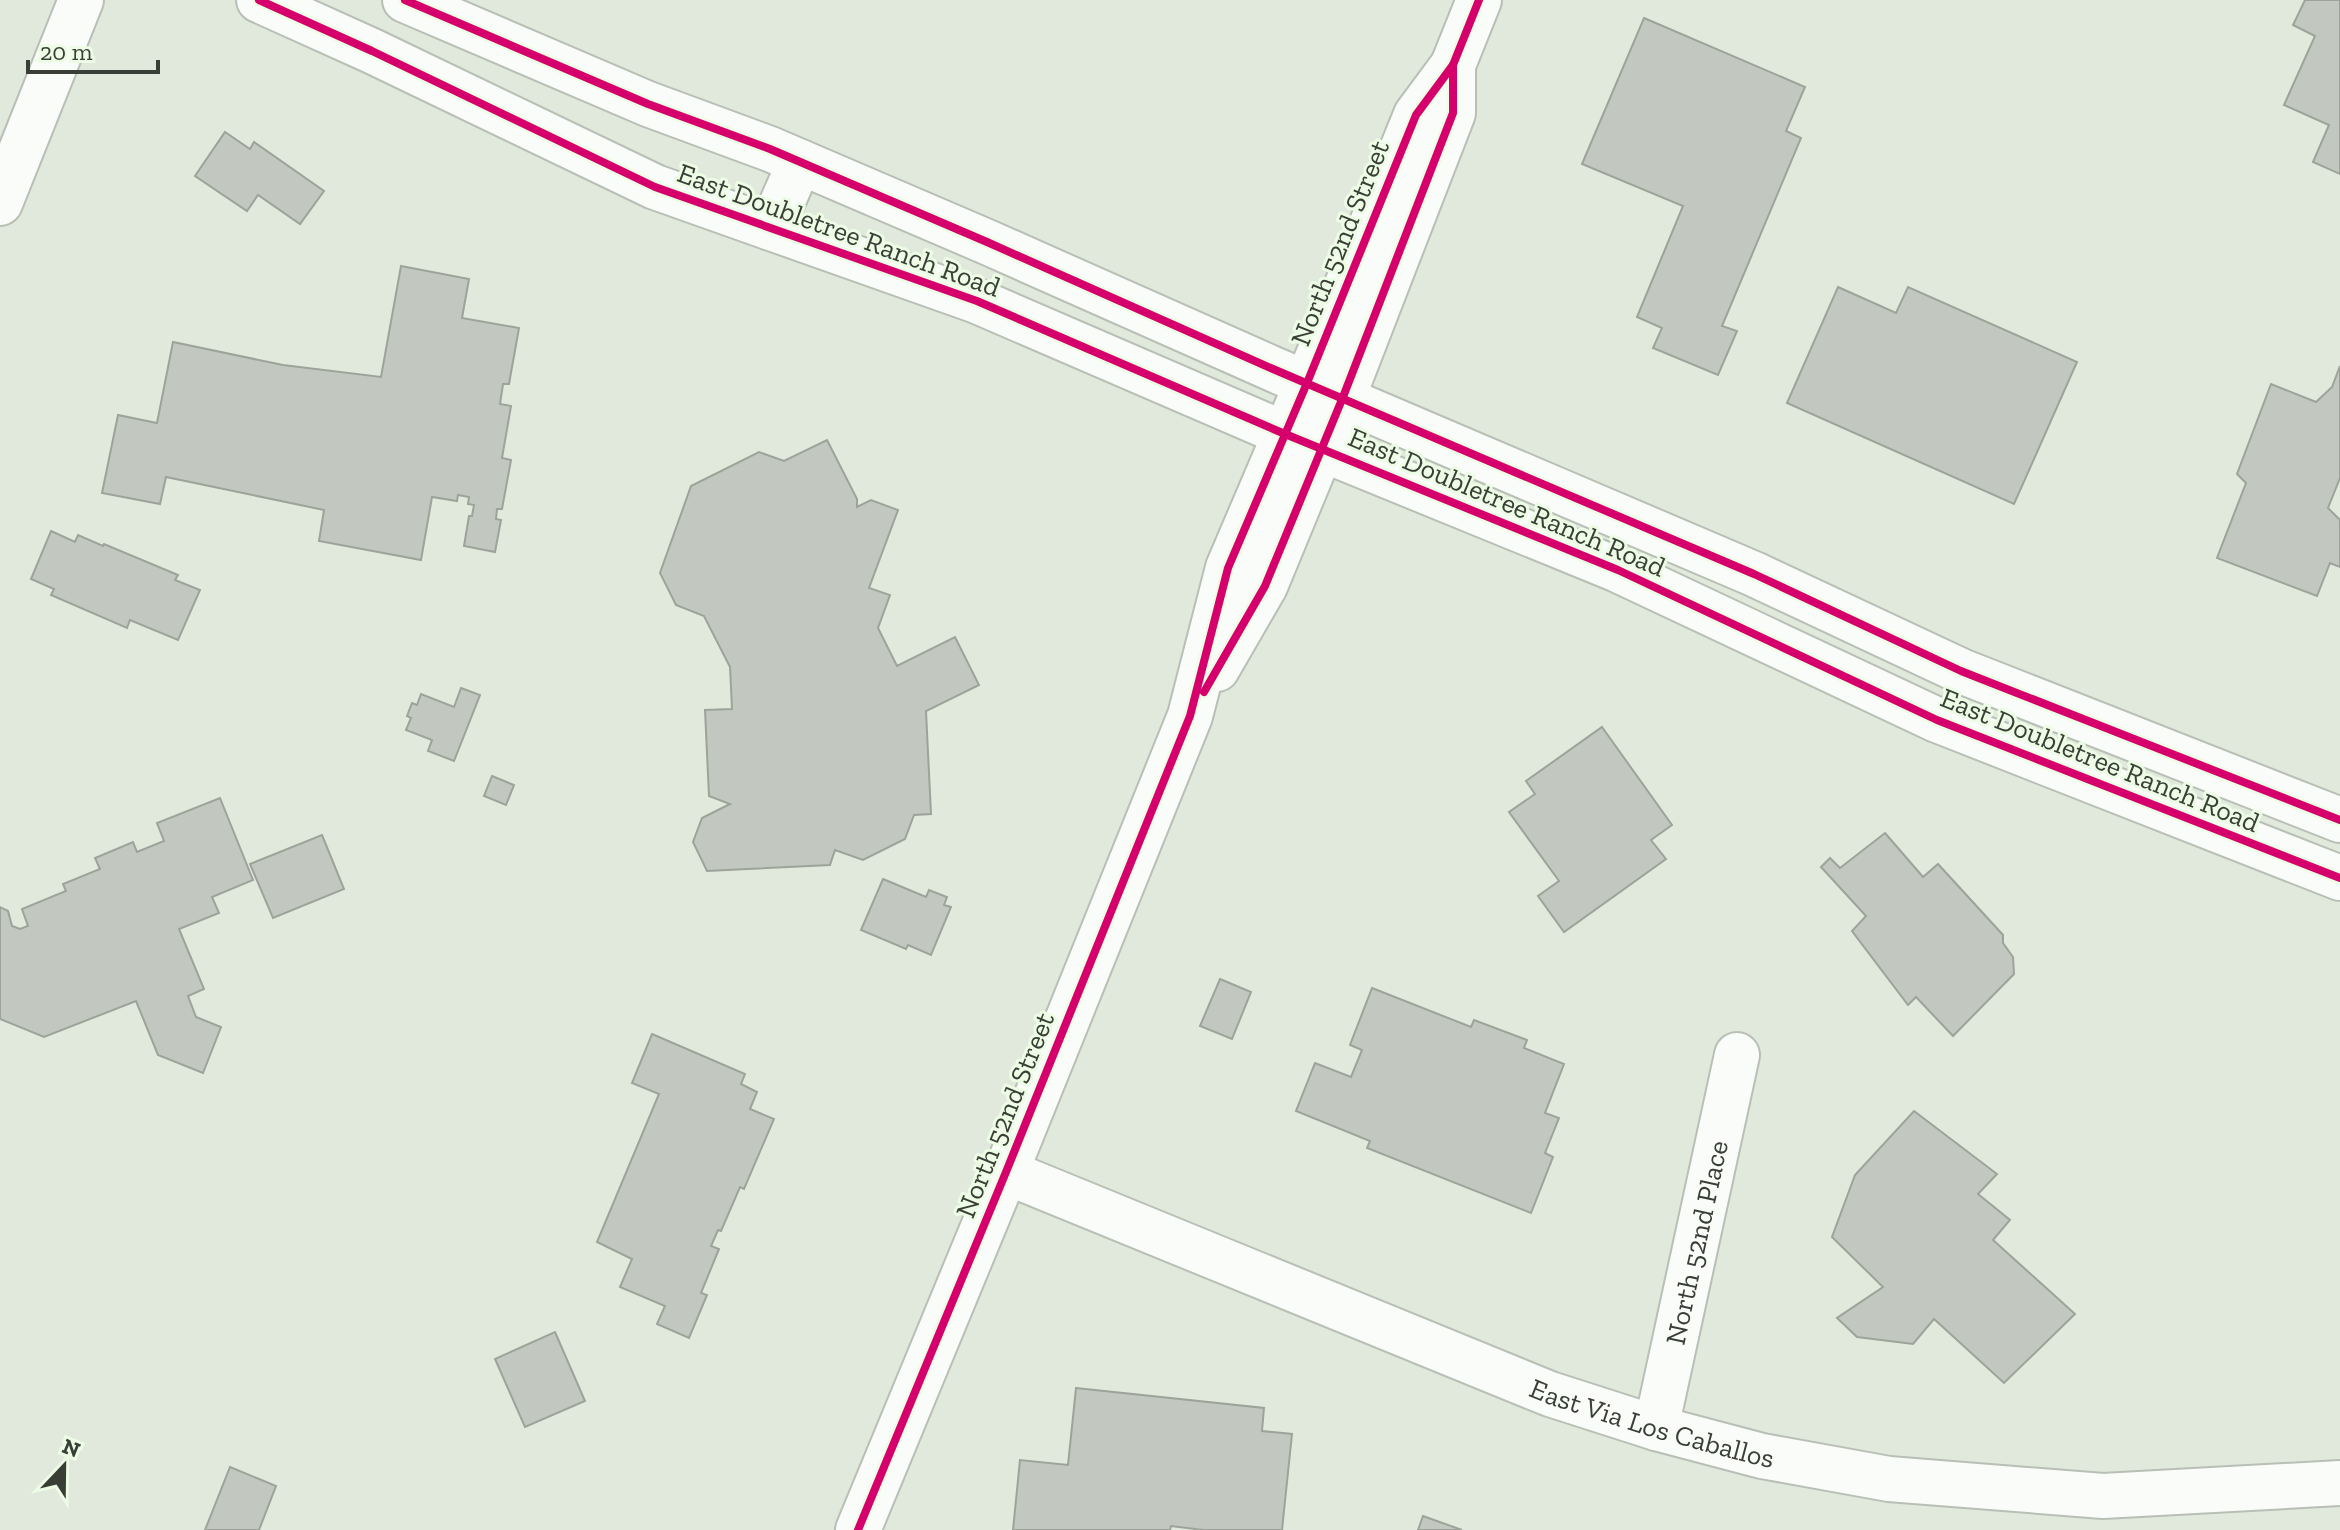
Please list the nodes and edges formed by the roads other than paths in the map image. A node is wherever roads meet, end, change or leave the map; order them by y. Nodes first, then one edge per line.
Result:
1 (81, 0) edge
2 (259, 0) edge
3 (405, 0) edge
4 (1479, 0) edge
5 (800, 162) junction
6 (0, 203) edge
7 (771, 228) junction
8 (1325, 390) junction
9 (1303, 441) junction
10 (1961, 671) junction
11 (1937, 720) junction
12 (2340, 820) edge
13 (2340, 878) edge
14 (1737, 1055) dead end
15 (1006, 1172) junction
16 (1656, 1428) junction
17 (2340, 1483) edge
18 (2102, 1513) edge
19 (858, 1530) edge

1 - 6 main road
2 - 7 main road, East Doubletree Ranch Road
3 - 5 main road, East Doubletree Ranch Road
4 - 8 main road, North 52nd Street
5 - 7 main road
5 - 8 main road, East Doubletree Ranch Road
7 - 9 main road, East Doubletree Ranch Road
8 - 9 main road, North 52nd Street
8 - 10 main road, East Doubletree Ranch Road
9 - 11 main road, East Doubletree Ranch Road
9 - 15 main road, North 52nd Street
10 - 11 main road
10 - 12 main road, East Doubletree Ranch Road
11 - 13 main road, East Doubletree Ranch Road
14 - 16 main road, North 52nd Place
15 - 16 main road, East Via Los Caballos
15 - 19 main road, North 52nd Street
16 - 18 main road, East Via Los Caballos
17 - 18 main road, East Via Los Caballos

